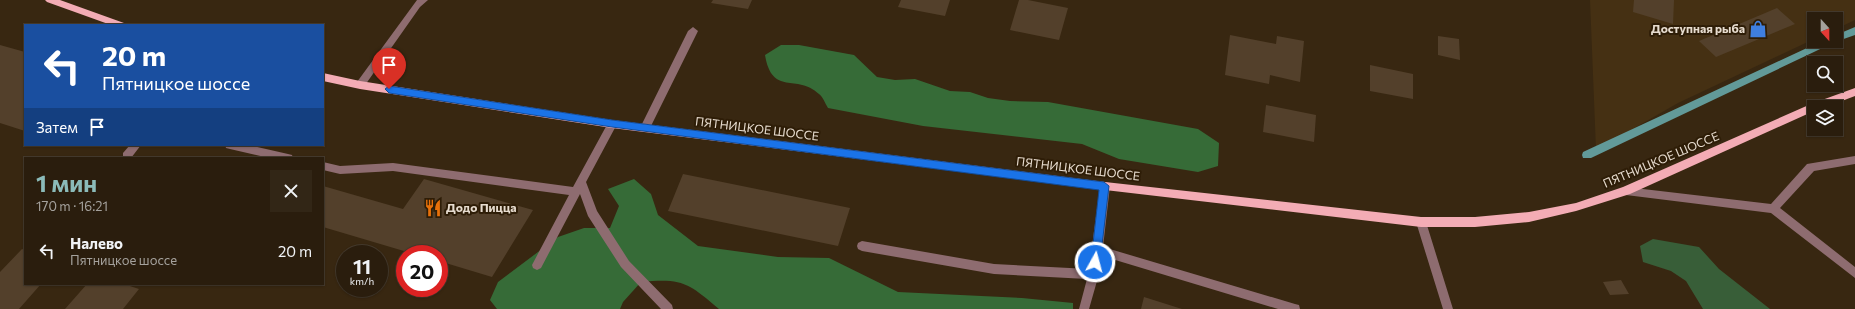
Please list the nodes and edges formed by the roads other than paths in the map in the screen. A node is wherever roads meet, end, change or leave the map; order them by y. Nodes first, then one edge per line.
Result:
1 (50, 0) edge
2 (423, 0) edge
3 (118, 24) edge
4 (694, 31) dead end
5 (324, 77) edge
6 (360, 84) junction
7 (1855, 92) edge
8 (1833, 100) edge
9 (1807, 110) edge
10 (612, 124) junction
11 (645, 128) junction
12 (135, 146) edge
13 (234, 146) edge
14 (127, 156) dead end
15 (284, 157) edge
16 (1855, 160) edge
17 (324, 166) edge
18 (581, 182) junction
19 (1104, 186) junction
20 (1626, 191) junction
21 (576, 192) junction
22 (1773, 209) junction
23 (1421, 222) junction
24 (862, 246) dead end
25 (1097, 250) junction
26 (537, 265) dead end
27 (1855, 273) edge
28 (1094, 274) junction
29 (668, 309) edge
30 (1084, 309) edge
31 (1295, 309) edge
32 (1448, 309) edge

1 - 3 main road
2 - 6 street
4 - 11 street
5 - 6 main road, ПЯТНИЦКОЕ ШОССЕ
6 - 10 main road, ПЯТНИЦКОЕ ШОССЕ
7 - 8 main road, ПЯТНИЦКОЕ ШОССЕ
9 - 20 main road, ПЯТНИЦКОЕ ШОССЕ
10 - 11 main road, ПЯТНИЦКОЕ ШОССЕ
10 - 18 street
11 - 19 main road, ПЯТНИЦКОЕ ШОССЕ
12 - 14 street
13 - 15 street
16 - 22 street
17 - 21 street
18 - 21 street
18 - 29 street
19 - 23 main road, ПЯТНИЦКОЕ ШОССЕ
19 - 25 street
20 - 22 street
20 - 23 main road, ПЯТНИЦКОЕ ШОССЕ
21 - 26 street
22 - 27 street
23 - 32 street
24 - 28 street
25 - 28 street
25 - 31 street
28 - 30 street

